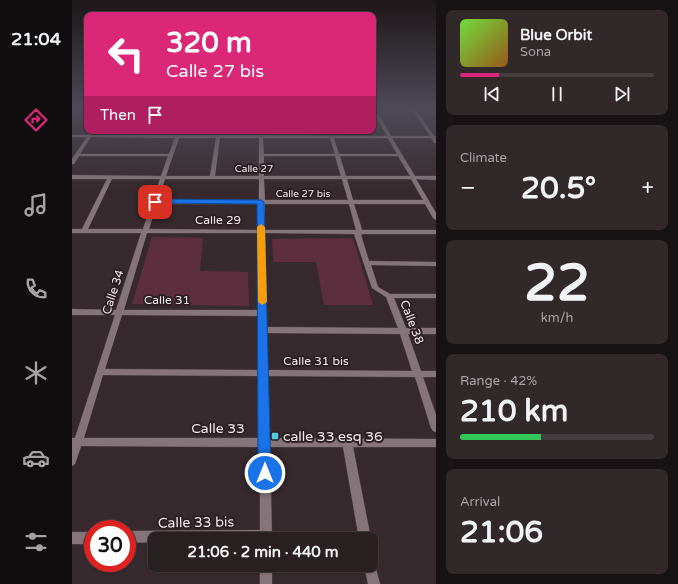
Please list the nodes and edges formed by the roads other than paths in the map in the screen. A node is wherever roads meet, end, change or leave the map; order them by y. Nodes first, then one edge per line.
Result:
1 (123, 135) edge
2 (179, 135) edge
3 (203, 135) edge
4 (234, 135) edge
5 (261, 135) edge
6 (289, 135) edge
7 (72, 136) edge
8 (90, 136) junction
9 (218, 136) junction
10 (306, 136) joint
11 (348, 136) joint
12 (332, 137) junction
13 (390, 137) junction
14 (434, 137) edge
15 (436, 142) edge
16 (337, 154) junction
17 (77, 155) junction
18 (171, 155) junction
19 (261, 155) junction
20 (400, 155) junction
21 (72, 163) edge
22 (72, 177) edge
23 (110, 177) junction
24 (164, 177) junction
25 (212, 177) junction
26 (260, 177) junction
27 (344, 177) junction
28 (413, 178) junction
29 (436, 178) edge
30 (155, 202) junction
31 (261, 202) junction
32 (351, 202) junction
33 (427, 202) junction
34 (436, 218) edge
35 (72, 231) edge
36 (84, 231) junction
37 (145, 231) junction
38 (261, 232) junction
39 (436, 232) edge
40 (359, 233) junction
41 (367, 263) junction
42 (436, 264) edge
43 (389, 296) junction
44 (436, 296) edge
45 (72, 312) edge
46 (120, 312) junction
47 (262, 313) junction
48 (263, 330) junction
49 (403, 330) junction
50 (436, 331) edge
51 (100, 372) junction
52 (264, 373) junction
53 (418, 374) junction
54 (436, 374) edge
55 (436, 428) edge
56 (75, 442) edge
57 (264, 442) junction
58 (347, 443) junction
59 (436, 443) edge
60 (72, 461) edge
61 (266, 532) edge
62 (364, 532) edge
63 (136, 537) edge
64 (148, 537) edge
65 (72, 538) edge
66 (84, 538) edge
67 (266, 572) edge
68 (371, 572) edge
69 (266, 584) edge
70 (374, 584) edge

1 - 8 street
2 - 18 street, Calle 34
3 - 9 street
4 - 9 street
5 - 19 street
6 - 10 street
7 - 8 street
8 - 17 street
9 - 25 street
10 - 12 street
11 - 12 street
11 - 13 street
12 - 16 street, Calle 38
13 - 14 street
13 - 20 street
14 - 15 street
16 - 19 street
16 - 20 street
16 - 27 street, Calle 38
17 - 18 street
17 - 21 street
18 - 24 street, Calle 34
19 - 26 street
20 - 28 street
22 - 23 street, Calle 27
23 - 24 street, Calle 27
23 - 36 street
24 - 25 street, Calle 27
24 - 30 street, Calle 34
25 - 26 street, Calle 27
26 - 27 street, Calle 27
26 - 31 street
27 - 28 street, Calle 27
27 - 32 street, Calle 38
28 - 29 street, Calle 27
28 - 33 street
30 - 31 street, Calle 27 bis
30 - 37 street, Calle 34
31 - 32 street, Calle 27 bis
31 - 38 street
32 - 33 street, Calle 27 bis
32 - 40 street, Calle 38
33 - 34 street
35 - 36 street, Calle 29
36 - 37 street, Calle 29
37 - 38 street, Calle 29
37 - 46 street, Calle 34
38 - 40 street, Calle 29
38 - 47 street
39 - 40 street, Calle 29
40 - 41 street, Calle 38
41 - 42 street
41 - 43 street, Calle 38
43 - 44 street
43 - 49 street, Calle 38
45 - 46 street, Calle 31
46 - 47 street, Calle 31
46 - 51 street, Calle 34
47 - 48 street
48 - 49 street
48 - 52 street
49 - 50 street
49 - 53 street, Calle 38
51 - 52 street, Calle 31 bis
51 - 56 street, Calle 34
52 - 53 street, Calle 31 bis
52 - 57 street
53 - 54 street, Calle 31 bis
53 - 55 street, Calle 38
56 - 57 street, Calle 33
56 - 60 street, Calle 34
57 - 58 street, Calle 33
57 - 61 street
58 - 59 street, Calle 33
58 - 62 street
63 - 64 street, Calle 33 bis
65 - 66 street
67 - 69 street
68 - 70 street

